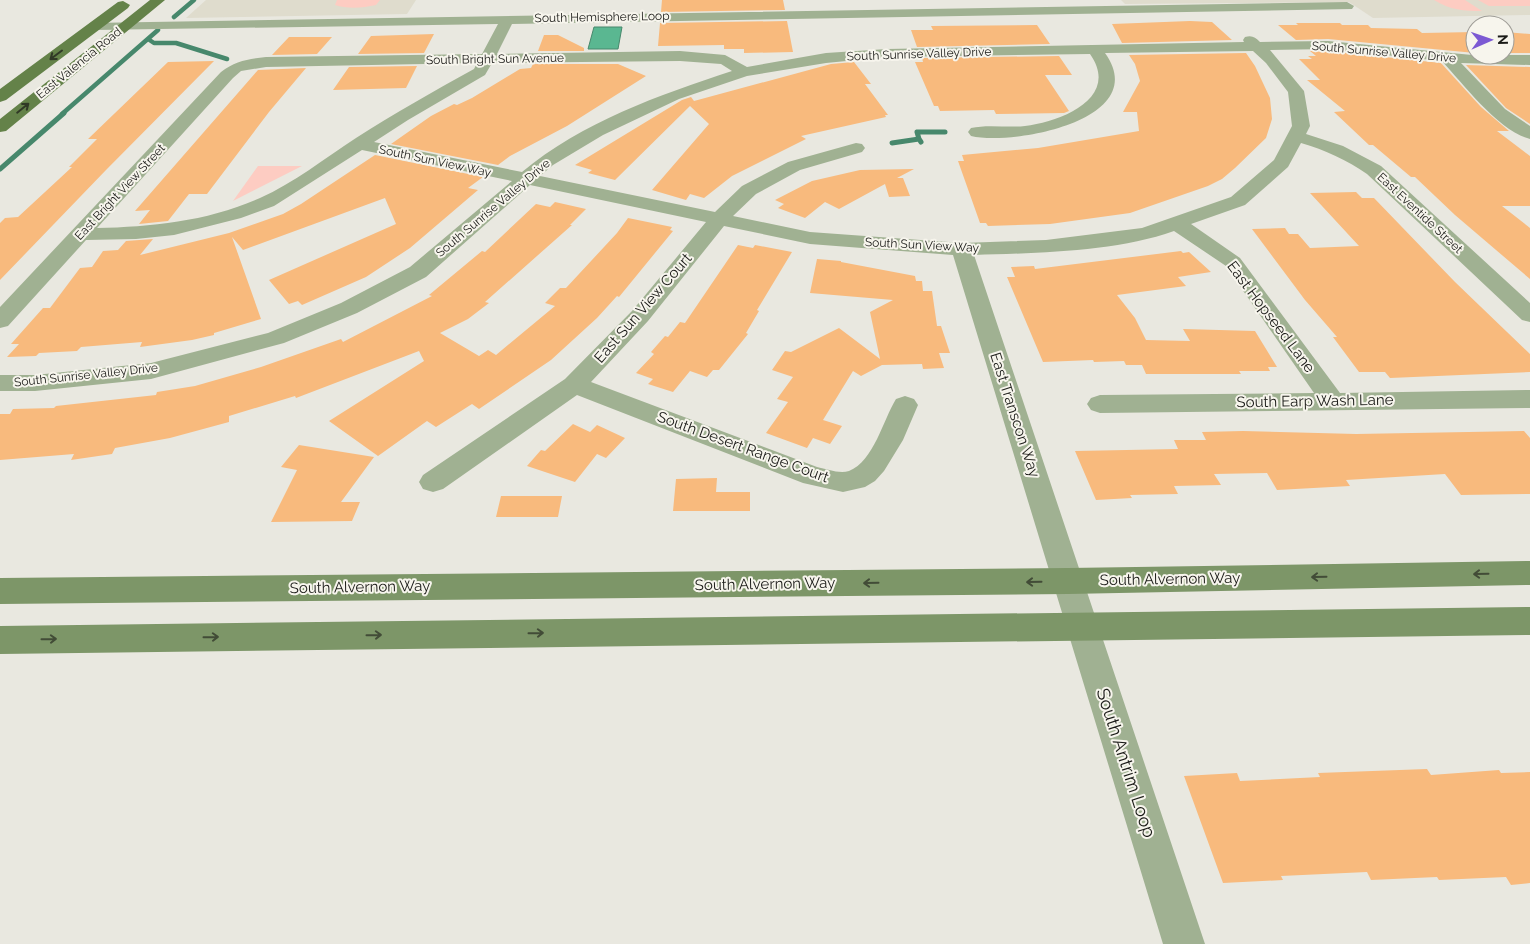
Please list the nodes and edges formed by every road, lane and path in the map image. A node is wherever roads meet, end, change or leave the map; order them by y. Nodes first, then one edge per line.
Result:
1 (129, 0) edge
2 (158, 0) edge
3 (597, 0) edge
4 (1105, 5) edge
5 (1347, 6) dead end
6 (1216, 9) junction
7 (873, 13) junction
8 (592, 18) junction
9 (507, 19) junction
10 (128, 24) junction
11 (95, 26) junction
12 (882, 39) junction
13 (1257, 47) junction
14 (1095, 49) junction
15 (1447, 58) junction
16 (488, 59) junction
17 (1530, 60) edge
18 (240, 65) joint
19 (744, 72) junction
20 (0, 97) edge
21 (0, 127) edge
22 (977, 132) dead end
23 (1530, 134) edge
24 (1296, 136) junction
25 (359, 144) junction
26 (856, 148) dead end
27 (526, 179) junction
28 (719, 219) junction
29 (1176, 223) junction
30 (81, 234) junction
31 (962, 250) junction
32 (1530, 315) edge
33 (0, 321) edge
34 (0, 383) edge
35 (574, 385) junction
36 (1530, 398) edge
37 (1333, 401) junction
38 (1100, 404) dead end
39 (905, 405) dead end
40 (433, 482) dead end
41 (1530, 573) edge
42 (1068, 581) junction
43 (0, 591) edge
44 (1530, 621) edge
45 (1081, 626) junction
46 (0, 640) edge
47 (1184, 944) edge

1 - 11 main road, East Valencia Road
2 - 10 main road, East Valencia Road
3 - 8 street
4 - 6 street, South Hemisphere Loop
4 - 7 street, South Hemisphere Loop
5 - 6 street, South Hemisphere Loop
6 - 13 street, South Sun View Way
7 - 8 street, South Hemisphere Loop
7 - 12 street
8 - 9 street, South Hemisphere Loop
9 - 10 street, South Hemisphere Loop
9 - 16 street
10 - 11 street, South Hemisphere Loop
21 -> 10 main road, East Valencia Road
11 -> 20 main road, East Valencia Road
12 - 14 street, South Sunrise Valley Drive
12 - 19 street, South Sunrise Valley Drive
13 - 14 street, South Sunrise Valley Drive
13 - 15 street, South Sunrise Valley Drive
13 - 24 street, South Sun View Way
14 - 22 street
15 - 17 street, South Sunrise Valley Drive
15 - 23 street
16 - 18 street, South Bright Sun Avenue
16 - 19 street, South Bright Sun Avenue
16 - 25 street
18 - 30 street, East Bright View Street
19 - 27 street, South Sunrise Valley Drive
24 - 29 street, South Sun View Way
24 - 32 street, East Eventide Street
25 - 27 street, South Sun View Way
25 - 30 street
26 - 28 street, East Sun View Court
27 - 28 street, South Sun View Way
27 - 34 street, South Sunrise Valley Drive
28 - 31 street, South Sun View Way
28 - 35 street, East Sun View Court
29 - 31 street, South Sun View Way
29 - 37 street, East Hopseed Lane
30 - 33 street, East Bright View Street
31 - 42 street, East Transcon Way
35 - 39 street, South Desert Range Court
35 - 40 street, East Sun View Court
36 - 37 street, South Earp Wash Lane
37 - 38 street, South Earp Wash Lane
41 -> 42 main road, South Alvernon Way
42 -> 43 main road, South Alvernon Way
42 - 45 street, South Antrim Loop
44 - 45 main road
46 -> 45 main road
45 - 47 street, South Antrim Loop

